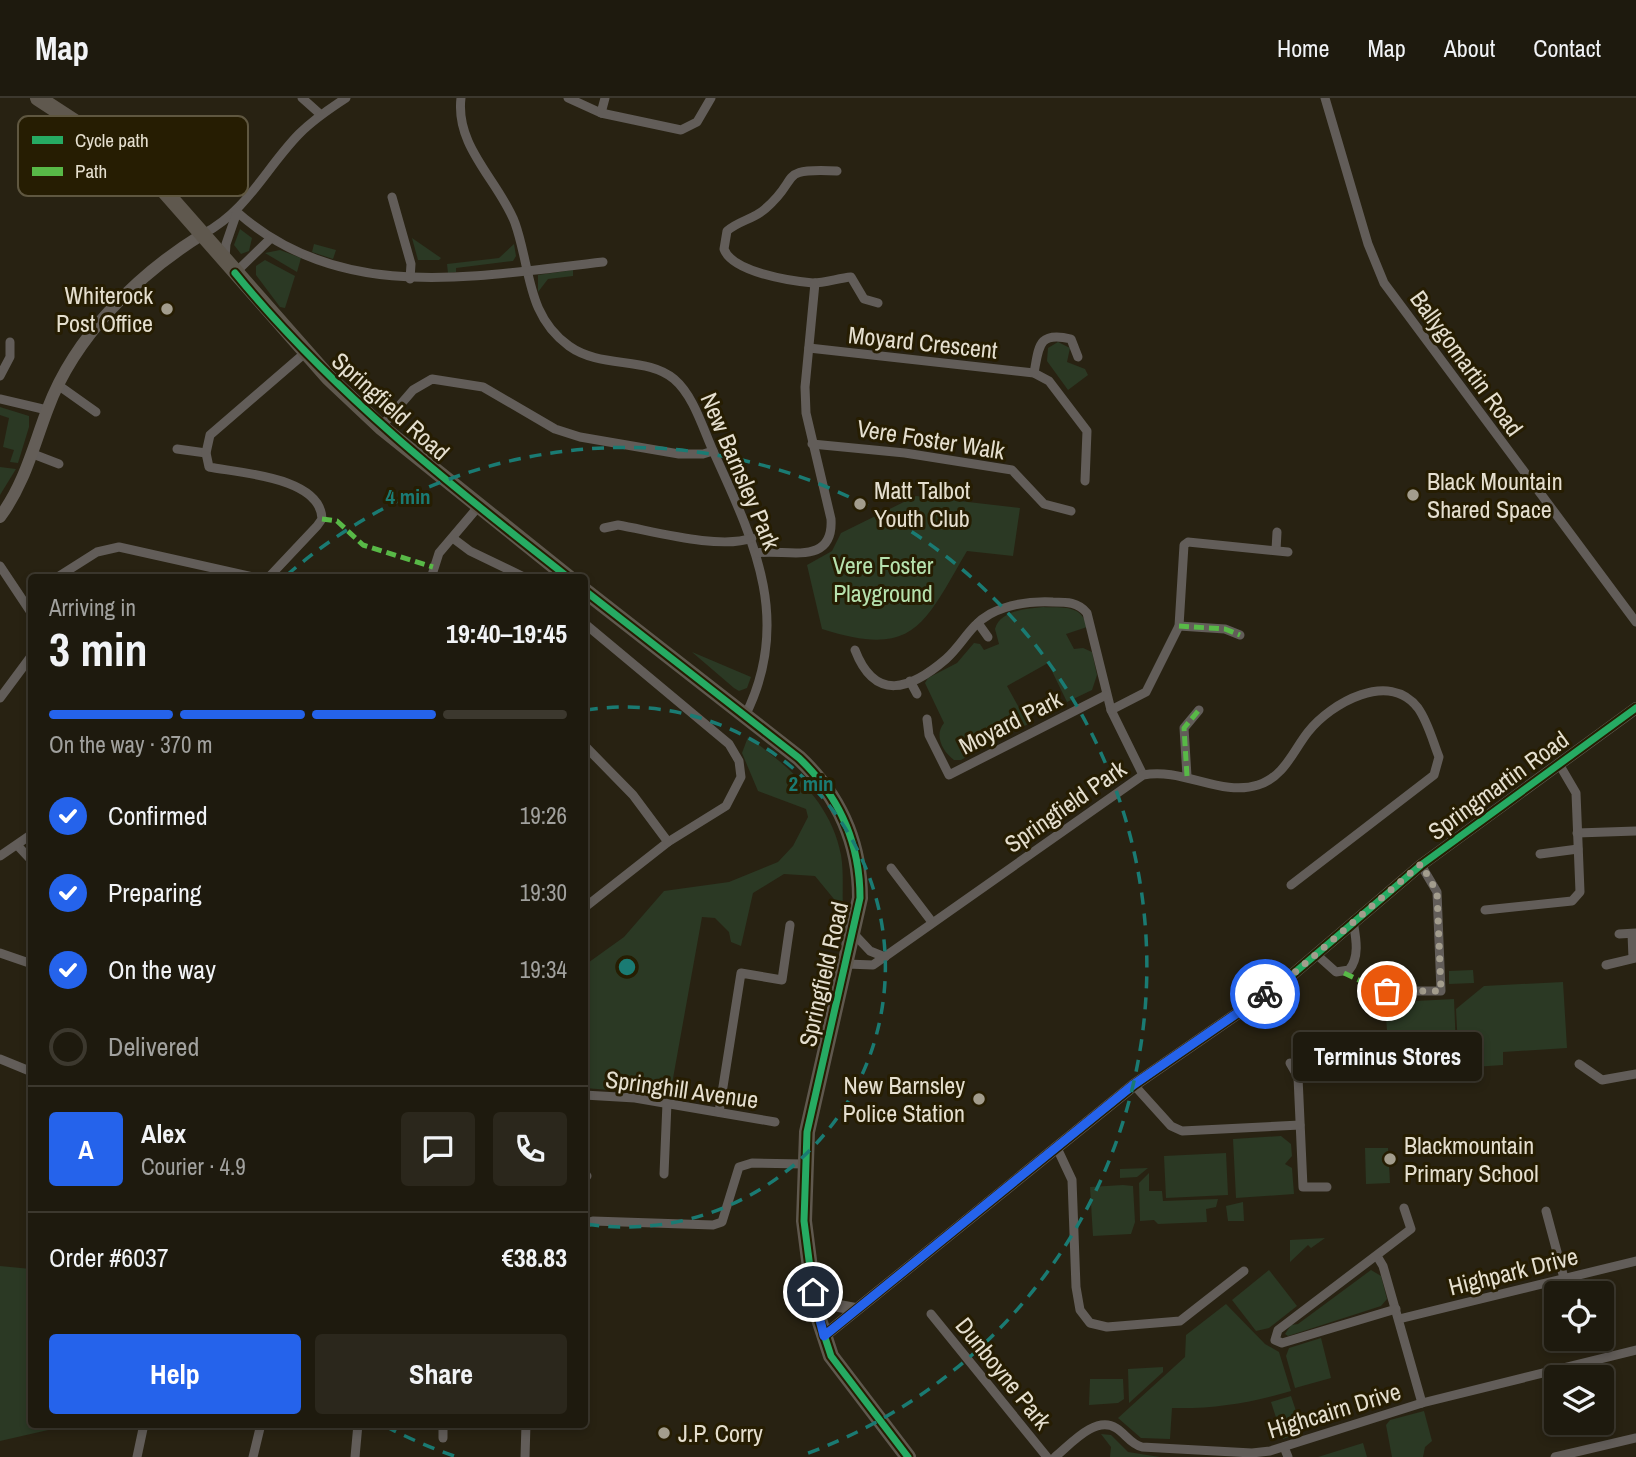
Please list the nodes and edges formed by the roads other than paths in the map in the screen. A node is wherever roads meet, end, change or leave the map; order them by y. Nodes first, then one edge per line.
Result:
1 (38, 98) edge
2 (302, 98) edge
3 (346, 98) edge
4 (461, 98) edge
5 (568, 98) edge
6 (606, 98) edge
7 (711, 98) edge
8 (1325, 98) edge
9 (601, 113) junction
10 (320, 114) junction
11 (64, 116) edge
12 (837, 171) dead end
13 (168, 196) edge
14 (392, 197) dead end
15 (237, 212) junction
16 (203, 234) junction
17 (270, 239) junction
18 (603, 262) dead end
19 (230, 267) junction
20 (526, 270) junction
21 (410, 279) junction
22 (815, 283) junction
23 (878, 303) dead end
24 (10, 342) dead end
25 (809, 348) junction
26 (305, 354) junction
27 (1078, 357) dead end
28 (1034, 373) junction
29 (0, 376) edge
30 (58, 386) junction
31 (0, 398) edge
32 (47, 410) junction
33 (96, 412) dead end
34 (382, 427) junction
35 (812, 444) junction
36 (177, 449) dead end
37 (713, 451) junction
38 (206, 453) junction
39 (33, 454) junction
40 (59, 464) dead end
41 (1085, 481) dead end
42 (478, 507) junction
43 (1071, 511) dead end
44 (0, 517) edge
45 (604, 528) dead end
46 (1277, 532) dead end
47 (454, 538) junction
48 (752, 538) junction
49 (1276, 550) junction
50 (1288, 552) dead end
51 (757, 554) junction
52 (0, 566) edge
53 (62, 574) edge
54 (240, 574) edge
55 (272, 574) edge
56 (433, 574) edge
57 (518, 574) edge
58 (564, 574) edge
59 (588, 593) edge
60 (28, 595) edge
61 (22, 599) junction
62 (28, 608) edge
63 (1636, 622) edge
64 (978, 623) junction
65 (588, 626) edge
66 (1179, 626) junction
67 (1240, 635) dead end
68 (988, 637) dead end
69 (855, 650) dead end
70 (28, 660) edge
71 (910, 681) junction
72 (917, 694) dead end
73 (1106, 695) junction
74 (0, 698) edge
75 (1636, 709) edge
76 (1111, 710) junction
77 (1199, 710) dead end
78 (745, 716) junction
79 (927, 719) dead end
80 (588, 749) edge
81 (1559, 764) junction
82 (1143, 775) junction
83 (1187, 776) junction
84 (1636, 831) edge
85 (1577, 833) junction
86 (28, 837) edge
87 (668, 842) junction
88 (17, 845) junction
89 (1578, 849) junction
90 (1540, 854) dead end
91 (0, 856) edge
92 (28, 857) edge
93 (1421, 864) junction
94 (891, 868) dead end
95 (1291, 885) dead end
96 (588, 900) edge
97 (1485, 910) dead end
98 (1353, 921) junction
99 (932, 922) junction
100 (790, 925) dead end
101 (854, 934) junction
102 (1619, 934) dead end
103 (1634, 934) edge
104 (0, 953) edge
105 (1317, 955) junction
106 (885, 957) junction
107 (1634, 958) edge
108 (28, 963) edge
109 (847, 964) junction
110 (1606, 965) dead end
111 (1388, 1006) dead end
112 (0, 1059) edge
113 (1290, 1063) dead end
114 (1579, 1064) dead end
115 (28, 1070) edge
116 (1636, 1074) edge
117 (1133, 1085) junction
118 (588, 1095) edge
119 (667, 1104) junction
120 (719, 1112) junction
121 (775, 1122) dead end
122 (1300, 1125) junction
123 (1057, 1148) junction
124 (805, 1164) junction
125 (664, 1174) dead end
126 (1327, 1186) dead end
127 (1404, 1208) dead end
128 (1544, 1217) dead end
129 (588, 1223) edge
130 (1377, 1256) junction
131 (1636, 1261) edge
132 (1244, 1271) dead end
133 (1564, 1278) junction
134 (813, 1292) junction
135 (855, 1309) junction
136 (931, 1314) dead end
137 (1397, 1314) junction
138 (824, 1336) junction
139 (1636, 1350) edge
140 (1422, 1403) junction
141 (143, 1428) edge
142 (260, 1428) edge
143 (358, 1428) edge
144 (443, 1428) edge
145 (526, 1428) edge
146 (443, 1438) dead end
147 (1636, 1438) edge
148 (1284, 1447) junction
149 (137, 1457) edge
150 (253, 1457) edge
151 (355, 1457) edge
152 (525, 1457) edge
153 (908, 1457) edge
154 (1047, 1457) edge
155 (1055, 1457) edge
156 (1287, 1457) edge
157 (1555, 1457) edge

1 - 11 highway, Springfield Road
2 - 10 street
3 - 10 street
4 - 20 street, New Barnsley Park
5 - 9 street
6 - 9 street
7 - 9 street
8 - 63 street, Ballygomartin Road
10 - 15 street
12 - 22 street
13 - 16 highway, Springfield Road
14 - 21 street
15 - 16 street
15 - 17 street
15 - 19 street
16 - 19 highway, Springfield Road
16 - 30 street
17 - 19 street
17 - 21 street
18 - 20 street
19 - 26 highway, Springfield Road
20 - 21 street
20 - 37 street, New Barnsley Park
22 - 23 street
22 - 25 street
24 - 29 street
25 - 28 street, Moyard Crescent
25 - 35 street
26 - 34 highway, Springfield Road
26 - 38 street
27 - 28 street
28 - 41 street
30 - 32 street
30 - 33 street
31 - 32 street
32 - 39 street
34 - 37 street
34 - 42 highway, Springfield Road
35 - 43 street, Vere Foster Walk
35 - 51 street
36 - 38 street
37 - 48 street, New Barnsley Park
38 - 55 street
39 - 40 street
39 - 44 street
42 - 47 street
42 - 58 highway, Springfield Road
45 - 48 street
46 - 49 street
47 - 56 street
47 - 57 street
48 - 51 street, New Barnsley Park
49 - 50 street
49 - 66 street
51 - 78 street, New Barnsley Park
52 - 61 street
53 - 54 street
59 - 78 highway, Springfield Road
60 - 61 street
61 - 62 street
64 - 68 street
64 - 71 street
64 - 73 street
65 - 87 street
66 - 67 street
66 - 76 street
69 - 71 street
70 - 74 street
71 - 72 street
73 - 76 street
73 - 79 street, Moyard Park
75 - 81 street, Springmartin Road
76 - 82 street
77 - 83 street
78 - 101 highway, Springfield Road
80 - 87 street
81 - 85 street
81 - 93 street, Springmartin Road
82 - 83 street, Springfield Park
82 - 99 street, Springfield Park
83 - 95 street, Springfield Park
84 - 85 street
85 - 89 street
86 - 88 street
87 - 96 street
88 - 91 street
88 - 92 street
89 - 90 street
89 - 97 street
93 - 98 street, Springmartin Road
93 - 111 street
94 - 99 street
98 - 105 street, Springmartin Road
98 - 105 street
99 - 106 street, Springfield Park
100 - 120 street
101 - 106 street
101 - 109 highway, Springfield Road
102 - 103 street
103 - 107 street
104 - 108 street
105 - 117 street, Springmartin Road
106 - 109 street, Springfield Park
107 - 110 street
109 - 124 highway, Springfield Road
112 - 115 street
113 - 122 street
114 - 116 street
117 - 122 street
117 - 123 street, Springmartin Road
118 - 119 street, Springhill Avenue
119 - 120 street, Springhill Avenue
119 - 125 street
120 - 121 street, Springhill Avenue
122 - 126 street
123 - 132 street
123 - 135 street, Springmartin Road
124 - 129 street
124 - 134 highway, Springfield Road
127 - 130 street
128 - 133 street
130 - 137 street
130 - 137 street, Highpark Drive
131 - 133 street, Highpark Drive
133 - 137 street, Highpark Drive
134 - 135 street
134 - 138 highway, Springfield Road
135 - 138 street, Springmartin Road
136 - 154 street, Dunboyne Park
137 - 140 street
138 - 153 highway, Springfield Road
139 - 140 street, Highcairn Drive
140 - 148 street, Highcairn Drive
141 - 149 street
142 - 150 street
143 - 151 street
144 - 146 street
145 - 152 street
147 - 157 street
148 - 155 street, Highcairn Drive
148 - 156 street

